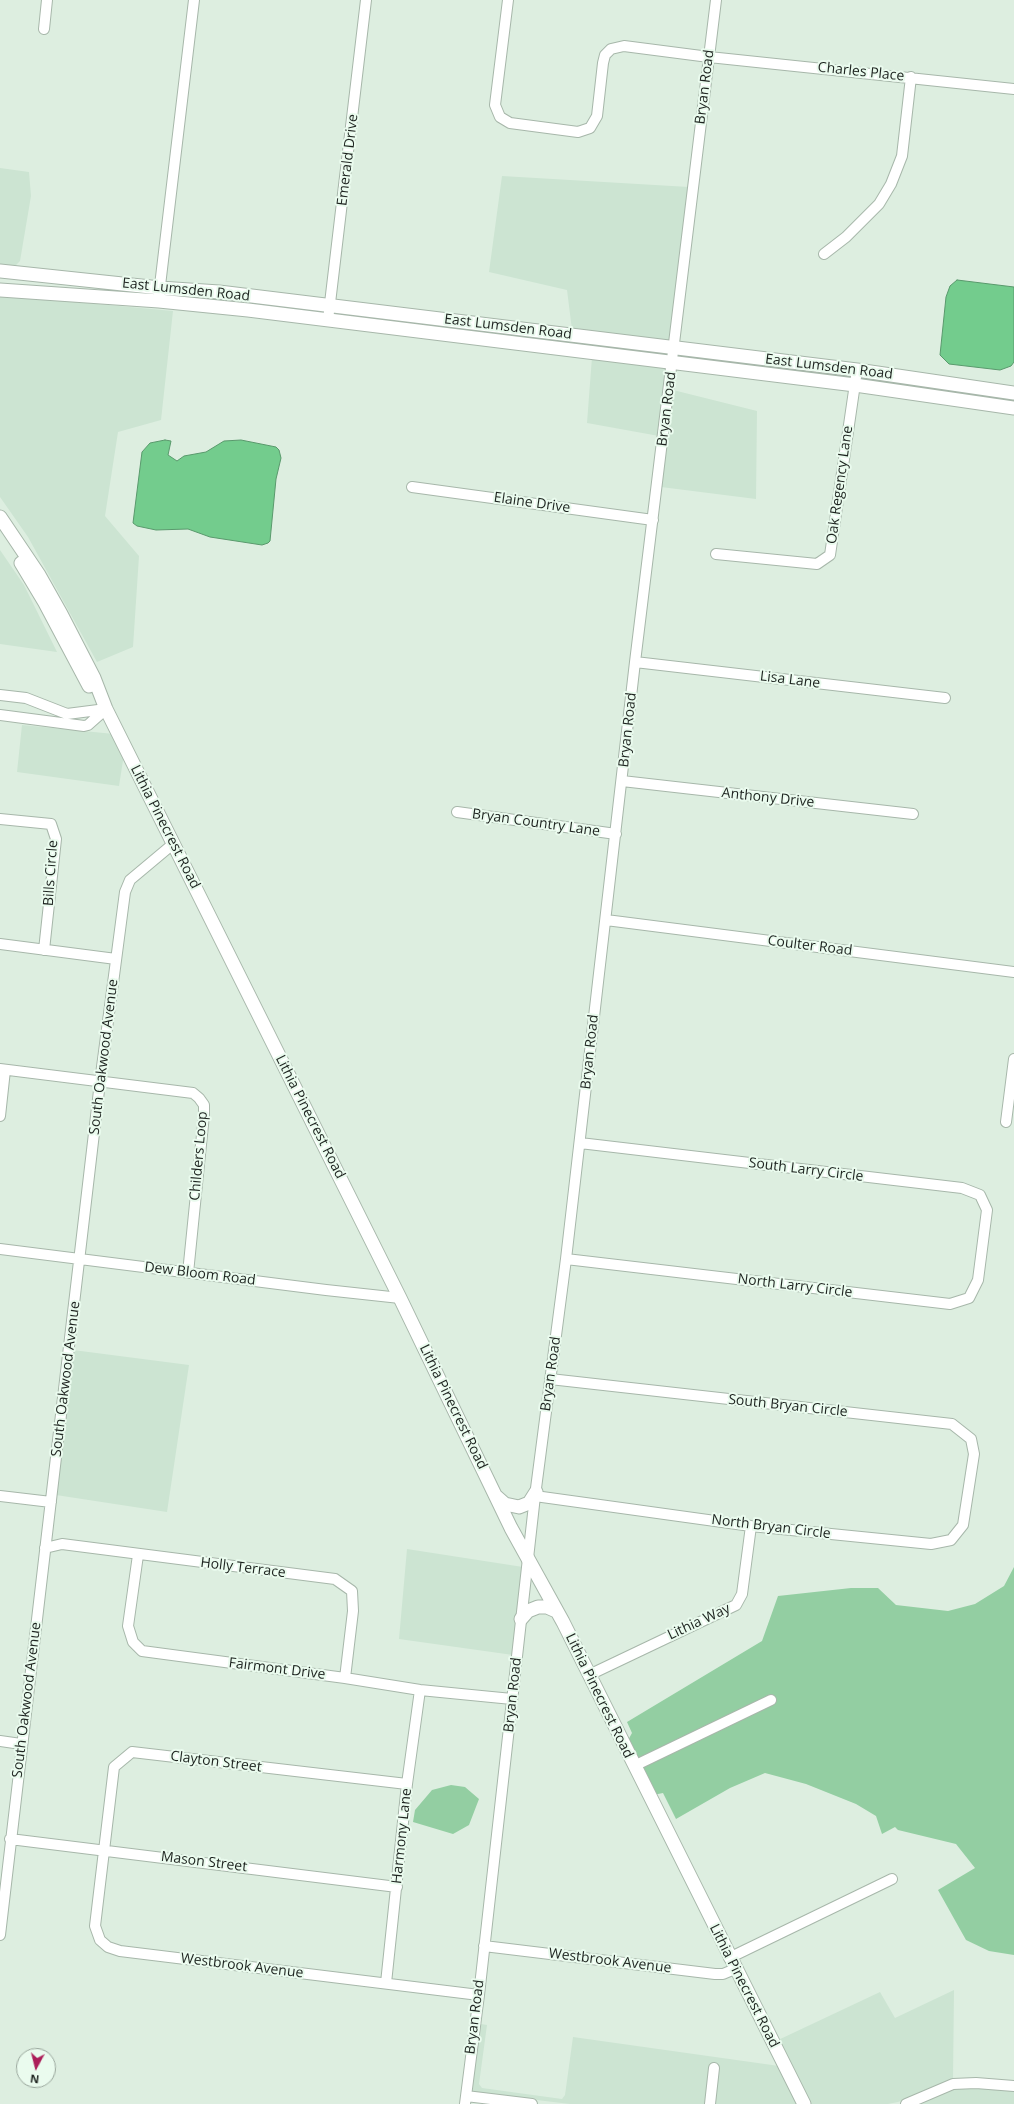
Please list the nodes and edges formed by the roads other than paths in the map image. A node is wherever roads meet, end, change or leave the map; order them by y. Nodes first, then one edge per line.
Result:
1 (47, 0) edge
2 (194, 0) edge
3 (366, 0) edge
4 (508, 0) edge
5 (716, 0) edge
6 (44, 29) dead end
7 (709, 57) junction
8 (911, 78) junction
9 (1014, 89) edge
10 (824, 254) dead end
11 (0, 271) edge
12 (50, 277) junction
13 (0, 283) edge
14 (0, 290) edge
15 (159, 295) junction
16 (330, 306) junction
17 (328, 320) junction
18 (675, 348) junction
19 (673, 362) junction
20 (857, 370) junction
21 (855, 385) junction
22 (1014, 392) edge
23 (1014, 408) edge
24 (412, 487) dead end
25 (0, 517) edge
26 (653, 520) junction
27 (0, 531) edge
28 (716, 554) dead end
29 (45, 603) junction
30 (61, 614) junction
31 (635, 662) junction
32 (0, 695) edge
33 (945, 698) dead end
34 (106, 709) junction
35 (0, 716) edge
36 (622, 781) junction
37 (457, 812) dead end
38 (913, 814) dead end
39 (0, 819) edge
40 (616, 834) junction
41 (173, 844) junction
42 (606, 920) junction
43 (0, 944) edge
44 (44, 950) junction
45 (116, 959) junction
46 (1014, 972) edge
47 (1014, 1059) edge
48 (3, 1070) edge
49 (100, 1082) junction
50 (0, 1116) edge
51 (1006, 1122) dead end
52 (580, 1143) junction
53 (982, 1245) joint
54 (0, 1249) edge
55 (80, 1259) junction
56 (566, 1259) junction
57 (188, 1272) junction
58 (400, 1298) junction
59 (550, 1379) junction
60 (968, 1489) joint
61 (536, 1494) junction
62 (495, 1495) junction
63 (0, 1496) edge
64 (51, 1502) junction
65 (751, 1526) junction
66 (46, 1548) junction
67 (138, 1555) junction
68 (528, 1558) junction
69 (556, 1611) junction
70 (521, 1619) junction
71 (589, 1675) junction
72 (345, 1678) junction
73 (420, 1690) junction
74 (512, 1699) junction
75 (771, 1700) dead end
76 (0, 1741) edge
77 (22, 1744) junction
78 (634, 1766) junction
79 (407, 1784) junction
80 (10, 1839) junction
81 (103, 1850) junction
82 (892, 1880) dead end
83 (397, 1887) junction
84 (0, 1935) edge
85 (484, 1946) junction
86 (732, 1964) junction
87 (386, 1983) junction
88 (479, 1995) junction
89 (714, 2068) dead end
90 (1014, 2086) edge
91 (465, 2100) edge
92 (532, 2104) edge
93 (710, 2104) edge
94 (804, 2104) edge
95 (906, 2104) edge

1 - 6 street
2 - 15 street
3 - 16 street, Emerald Drive
4 - 7 street, Charles Place
5 - 7 street, Bryan Road
7 - 8 street, Charles Place
7 - 18 street, Bryan Road
8 - 9 street, Charles Place
8 - 10 street
11 - 12 main road, East Lumsden Road
12 - 13 main road
12 - 15 main road, East Lumsden Road
14 - 15 main road, East Lumsden Road
15 - 16 main road, East Lumsden Road
15 - 17 main road, East Lumsden Road
16 - 17 street, Emerald Drive
16 - 18 main road, East Lumsden Road
17 - 19 main road, East Lumsden Road
18 - 19 street, Bryan Road
18 - 20 main road, East Lumsden Road
19 - 21 main road, East Lumsden Road
19 - 26 street, Bryan Road
20 - 21 street, Oak Regency Lane
20 - 22 main road, East Lumsden Road
21 - 23 main road, East Lumsden Road
21 - 28 street, Oak Regency Lane
24 - 26 street, Elaine Drive
25 - 30 main road, Lithia Pinecrest Road
26 - 31 street, Bryan Road
27 - 29 main road, Lithia Pinecrest Road
29 - 30 main road
29 - 34 main road, Lithia Pinecrest Road
30 - 34 main road, Lithia Pinecrest Road
31 - 33 street, Lisa Lane
31 - 36 street, Bryan Road
32 - 34 street
34 - 35 street
34 - 41 main road, Lithia Pinecrest Road
36 - 38 street, Anthony Drive
36 - 40 street, Bryan Road
37 - 40 street, Bryan Country Lane
39 - 44 street, Bills Circle
40 - 42 street, Bryan Road
41 - 45 street, South Oakwood Avenue
41 - 58 main road, Lithia Pinecrest Road
42 - 46 street, Coulter Road
42 - 52 street, Bryan Road
43 - 44 street
44 - 45 street
45 - 49 street, South Oakwood Avenue
47 - 51 street
48 - 49 street, Childers Loop
48 - 50 street
49 - 55 street, South Oakwood Avenue
49 - 57 street, Childers Loop
52 - 53 street, South Larry Circle
52 - 56 street, Bryan Road
53 - 56 street, North Larry Circle
54 - 55 street, Dew Bloom Road
55 - 57 street, Dew Bloom Road
55 - 64 street, South Oakwood Avenue
56 - 59 street, Bryan Road
57 - 58 street, Dew Bloom Road
58 - 62 main road, Lithia Pinecrest Road
59 - 60 street, South Bryan Circle
59 - 61 street, Bryan Road
60 - 65 street, North Bryan Circle
61 - 62 main road
61 - 65 street, North Bryan Circle
61 - 68 street, Bryan Road
62 - 68 main road, Lithia Pinecrest Road
63 - 64 street
64 - 66 street, South Oakwood Avenue
65 - 71 street, Lithia Way
66 - 67 street, Holly Terrace
66 - 77 street, South Oakwood Avenue
67 - 72 street, Holly Terrace
67 - 72 street, Fairmont Drive
68 - 69 main road, Lithia Pinecrest Road
68 - 70 street, Bryan Road
69 - 70 main road
69 - 71 main road, Lithia Pinecrest Road
70 - 74 street, Bryan Road
71 - 78 main road, Lithia Pinecrest Road
72 - 73 street, Fairmont Drive
73 - 74 street, Fairmont Drive
73 - 79 street, Harmony Lane
74 - 85 street, Bryan Road
75 - 78 street
76 - 77 street
77 - 80 street, South Oakwood Avenue
78 - 86 main road, Lithia Pinecrest Road
79 - 81 street, Clayton Street
79 - 83 street, Harmony Lane
80 - 81 street, Mason Street
80 - 84 street, South Oakwood Avenue
81 - 83 street, Mason Street
81 - 87 street, Westbrook Avenue
82 - 86 street, Westbrook Avenue
83 - 87 street, Harmony Lane
85 - 86 street, Westbrook Avenue
85 - 88 street, Bryan Road
86 - 94 main road, Lithia Pinecrest Road
87 - 88 street, Westbrook Avenue
88 - 91 street, Bryan Road
89 - 93 street
90 - 95 street
91 - 92 street

